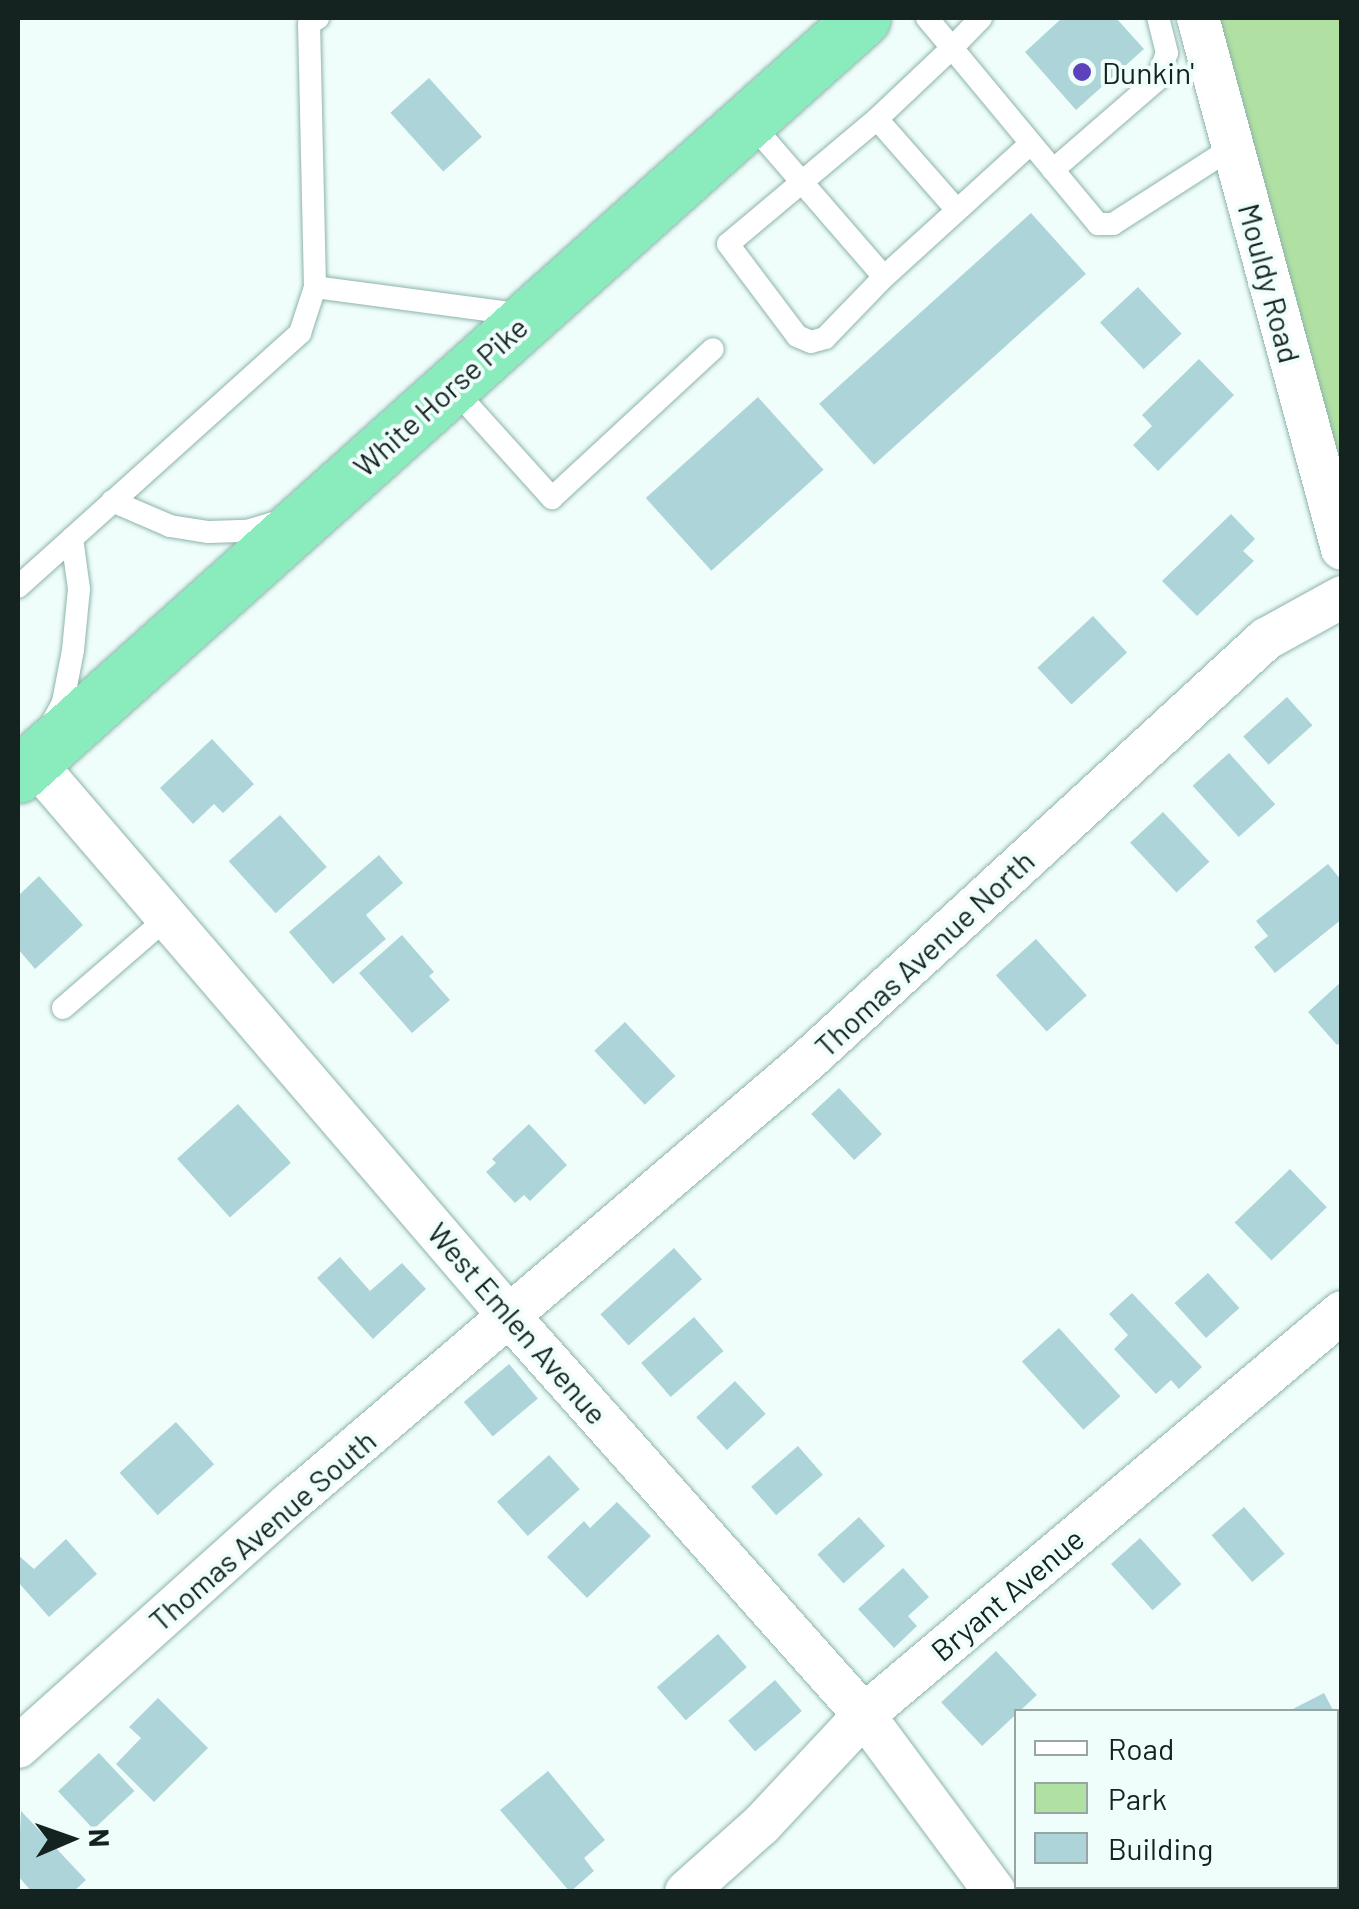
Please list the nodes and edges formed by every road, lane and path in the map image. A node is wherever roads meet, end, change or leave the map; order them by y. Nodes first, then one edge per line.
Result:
1 (318, 18) edge
2 (864, 18) edge
3 (927, 18) edge
4 (981, 18) edge
5 (1158, 18) edge
6 (1198, 18) edge
7 (952, 48) junction
8 (748, 119) junction
9 (876, 119) junction
10 (1030, 144) junction
11 (1233, 147) junction
12 (1053, 170) junction
13 (801, 184) junction
14 (957, 210) junction
15 (884, 277) junction
16 (315, 287) junction
17 (529, 316) junction
18 (713, 349) dead end
19 (451, 386) junction
20 (112, 502) junction
21 (309, 513) junction
22 (72, 538) junction
23 (1342, 549) edge
24 (18, 587) edge
25 (1342, 597) edge
26 (25, 768) edge
27 (168, 918) junction
28 (63, 1008) dead end
29 (1342, 1312) edge
30 (510, 1316) junction
31 (864, 1716) junction
32 (18, 1747) edge
33 (686, 1892) edge
34 (995, 1892) edge

1 - 16 lane
2 - 8 highway, White Horse Pike
3 - 7 lane
4 - 7 lane
5 - 12 lane
6 - 11 street, Mouldy Road
7 - 9 lane
7 - 10 lane
8 - 13 lane
8 - 17 highway, White Horse Pike
9 - 13 lane
9 - 14 lane
10 - 12 lane
10 - 14 lane
11 - 12 lane
11 - 23 street, Mouldy Road
13 - 15 lane
13 - 15 lane
14 - 15 lane
16 - 17 lane
16 - 20 lane
17 - 19 highway, White Horse Pike
18 - 19 lane
19 - 21 highway, White Horse Pike
20 - 21 lane
20 - 22 lane
21 - 26 highway, White Horse Pike
22 - 24 lane
22 - 26 lane
25 - 30 street, Thomas Avenue North
26 - 27 street, West Emlen Avenue
27 - 28 lane
27 - 30 street, West Emlen Avenue
29 - 31 street, Bryant Avenue
30 - 31 street, West Emlen Avenue
30 - 32 street, Thomas Avenue South
31 - 33 street, Bryant Avenue
31 - 34 street, West Emlen Avenue

